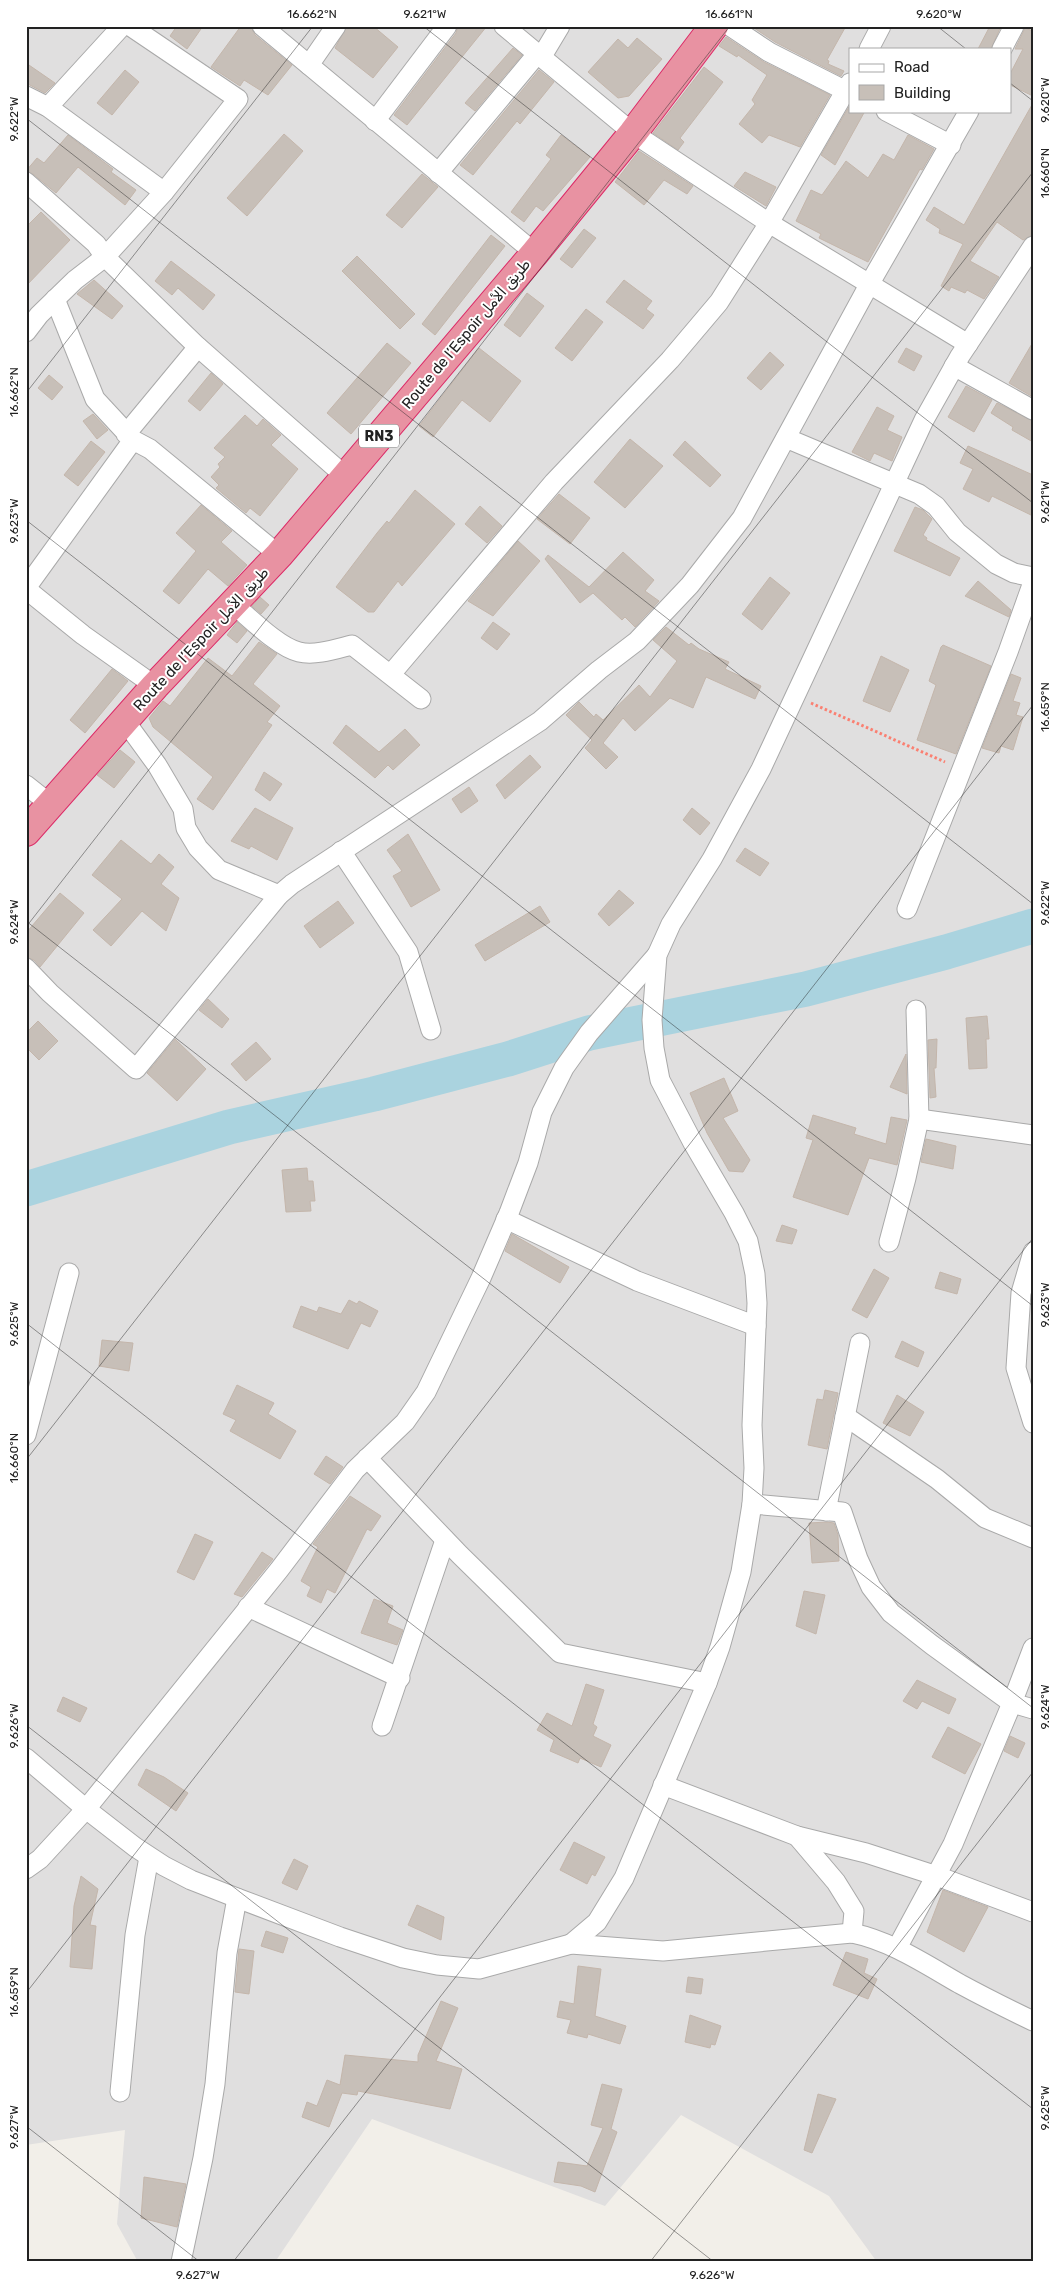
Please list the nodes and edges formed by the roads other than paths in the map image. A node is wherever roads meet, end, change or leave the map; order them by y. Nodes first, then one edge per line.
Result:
1 (122, 26) edge
2 (130, 26) edge
3 (262, 26) edge
4 (336, 26) edge
5 (447, 26) edge
6 (504, 26) edge
7 (560, 26) edge
8 (714, 26) edge
9 (730, 26) edge
10 (881, 26) edge
11 (1014, 26) edge
12 (870, 48) edge
13 (1003, 48) edge
14 (540, 54) junction
15 (309, 65) junction
16 (849, 89) edge
17 (26, 96) edge
18 (48, 107) junction
19 (888, 112) edge
20 (968, 112) edge
21 (375, 121) junction
22 (634, 133) junction
23 (951, 145) junction
24 (438, 173) junction
25 (26, 182) edge
26 (164, 192) junction
27 (769, 223) junction
28 (1033, 246) edge
29 (535, 253) junction
30 (105, 257) junction
31 (870, 283) junction
32 (55, 299) junction
33 (26, 332) edge
34 (968, 344) junction
35 (198, 347) junction
36 (954, 366) junction
37 (1033, 410) edge
38 (130, 437) junction
39 (786, 438) junction
40 (345, 476) junction
41 (894, 484) junction
42 (279, 556) junction
43 (1033, 577) edge
44 (1033, 582) edge
45 (26, 589) edge
46 (233, 604) junction
47 (391, 674) junction
48 (155, 686) junction
49 (421, 699) dead end
50 (125, 721) junction
51 (26, 784) edge
52 (50, 804) junction
53 (26, 832) edge
54 (341, 851) junction
55 (279, 895) junction
56 (907, 909) dead end
57 (657, 955) junction
58 (26, 968) edge
59 (916, 1010) dead end
60 (431, 1030) dead end
61 (919, 1120) junction
62 (1033, 1135) edge
63 (506, 1219) junction
64 (889, 1242) dead end
65 (1033, 1252) edge
66 (69, 1273) dead end
67 (756, 1326) junction
68 (860, 1343) dead end
69 (845, 1416) junction
70 (1033, 1423) edge
71 (26, 1434) edge
72 (367, 1458) junction
73 (752, 1504) junction
74 (826, 1511) junction
75 (1033, 1538) edge
76 (445, 1540) junction
77 (248, 1607) junction
78 (1033, 1648) edge
79 (400, 1678) junction
80 (707, 1683) junction
81 (1012, 1703) junction
82 (1033, 1709) edge
83 (382, 1726) dead end
84 (26, 1758) edge
85 (663, 1785) junction
86 (86, 1809) junction
87 (797, 1836) junction
88 (149, 1856) junction
89 (26, 1869) edge
90 (937, 1876) junction
91 (237, 1898) junction
92 (1033, 1912) edge
93 (852, 1933) junction
94 (571, 1944) junction
95 (897, 1948) junction
96 (1033, 2021) edge
97 (120, 2092) dead end
98 (181, 2262) edge

1 - 18 street
2 - 26 street
3 - 15 street
4 - 15 street
5 - 21 street
6 - 14 street
7 - 14 street
8 - 22 highway, Route de l’Espoir طريق الأمل / RN3
9 - 16 street
10 - 12 street
11 - 13 street
14 - 22 street
14 - 24 street
15 - 21 street
16 - 27 street
17 - 18 street
18 - 26 street
19 - 23 street
20 - 23 street
21 - 24 street
22 - 27 street
22 - 29 highway, Route de l’Espoir طريق الأمل / RN3
23 - 31 street
24 - 29 street
25 - 30 street
26 - 30 street
27 - 31 street
27 - 47 street
28 - 34 street
29 - 40 highway, Route de l’Espoir طريق الأمل / RN3
30 - 32 street
30 - 35 street
31 - 34 street
31 - 39 street
32 - 33 street
32 - 38 street
34 - 36 street
35 - 38 street
35 - 40 street
36 - 37 street
36 - 41 street
38 - 42 street
38 - 45 street
39 - 41 street
39 - 54 street
40 - 42 highway, Route de l’Espoir طريق الأمل / RN3
41 - 43 street
41 - 57 street
42 - 46 highway, Route de l’Espoir طريق الأمل / RN3
44 - 56 street
45 - 48 street
46 - 47 street
46 - 48 highway, Route de l’Espoir طريق الأمل / RN3
47 - 49 street
48 - 50 highway, Route de l’Espoir طريق الأمل / RN3
50 - 52 highway, Route de l’Espoir طريق الأمل / RN3
50 - 55 street
51 - 52 street
52 - 53 highway, Route de l’Espoir طريق الأمل / RN3
54 - 55 street
54 - 60 street
55 - 58 street
57 - 63 street
57 - 67 street
59 - 61 street
61 - 62 street
61 - 64 street
63 - 67 street
63 - 72 street
65 - 70 street
66 - 71 street
67 - 73 street
68 - 69 street
69 - 74 street
69 - 75 street
72 - 76 street
72 - 77 street
73 - 74 street
73 - 80 street
74 - 81 street
76 - 79 street
76 - 80 street
77 - 79 street
77 - 86 street
78 - 81 street
79 - 83 street
80 - 85 street
81 - 82 street
81 - 90 street
84 - 86 street
85 - 87 street
85 - 94 street
86 - 88 street
86 - 89 street
87 - 90 street
87 - 93 street
88 - 91 street
88 - 97 street
90 - 92 street
90 - 95 street
91 - 94 street
91 - 98 street
93 - 94 street
93 - 95 street
95 - 96 street

